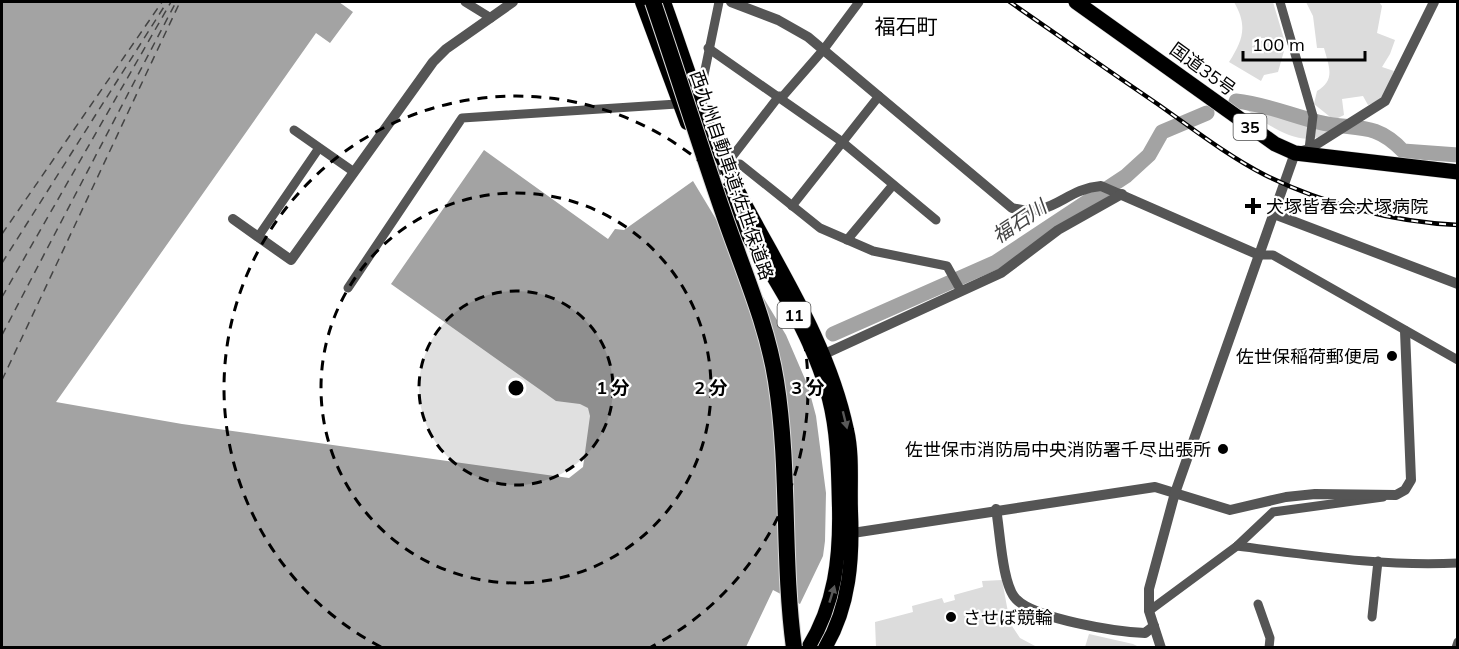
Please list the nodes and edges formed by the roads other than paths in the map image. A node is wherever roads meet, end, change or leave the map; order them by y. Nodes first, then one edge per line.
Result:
1 (465, 2) edge
2 (513, 2) edge
3 (664, 2) edge
4 (718, 2) edge
5 (731, 2) edge
6 (859, 2) edge
7 (1076, 2) edge
8 (1280, 2) edge
9 (1434, 2) edge
10 (646, 3) edge
11 (490, 18) junction
12 (708, 48) junction
13 (824, 50) junction
14 (778, 96) junction
15 (879, 96) junction
16 (699, 102) junction
17 (677, 104) junction
18 (294, 130) dead end
19 (841, 141) junction
20 (319, 148) junction
21 (1302, 151) junction
22 (725, 166) junction
23 (1458, 171) edge
24 (354, 172) junction
25 (711, 176) junction
26 (893, 184) junction
27 (1122, 194) junction
28 (792, 206) junction
29 (1274, 214) junction
30 (233, 219) dead end
31 (936, 220) dead end
32 (258, 237) junction
33 (847, 240) junction
34 (1259, 255) junction
35 (1458, 284) edge
36 (348, 288) dead end
37 (960, 289) junction
38 (1405, 332) junction
39 (820, 356) junction
40 (1458, 360) edge
41 (1175, 493) junction
42 (1384, 497) junction
43 (996, 509) junction
44 (846, 534) junction
45 (1237, 546) junction
46 (1378, 561) junction
47 (1458, 563) edge
48 (1258, 604) dead end
49 (1149, 611) junction
50 (1372, 617) dead end
51 (1154, 626) junction
52 (1458, 642) edge
53 (794, 648) edge
54 (808, 648) edge
55 (825, 648) edge
56 (1161, 648) edge
57 (1269, 648) edge
58 (1456, 648) edge

1 - 11 street
2 - 11 street
3 - 16 main road, 11
4 - 12 street
5 - 13 street
6 - 13 street
7 - 21 highway, 国道35号 / 35
8 - 21 street
9 - 21 street
10 - 17 main road, 11
10 - 53 highway, 西九州自動車道;佐世保道路, bridge
11 - 24 street
12 - 14 street
12 - 16 street
13 - 14 street
13 - 15 street
14 - 19 street
14 - 22 street
15 - 19 street
15 - 27 street
16 - 22 main road, 11
17 - 25 main road, 11
17 - 36 street
18 - 20 street
19 - 26 street
19 - 28 street
20 - 24 street
20 - 32 street
21 - 23 highway, 国道35号 / 35
21 - 29 street
22 - 25 street
22 - 28 street
22 - 39 main road, 11
24 - 32 street
25 - 39 main road, 11
26 - 31 street
26 - 33 street
27 - 34 street
27 - 37 street
28 - 33 street
29 - 34 street
29 - 35 street
30 - 32 street
33 - 37 street
34 - 38 street
34 - 41 street
37 - 39 street
38 - 40 street
38 - 42 street
39 - 44 main road, 11
41 - 42 street
41 - 43 street
41 - 49 street
42 - 45 street
43 - 44 street
43 - 51 street
54 -> 44 main road, 11
44 - 55 main road, 11
45 - 46 street
45 - 49 street
46 - 47 street
46 - 50 street
48 - 57 street
49 - 51 street
51 - 56 street
52 - 58 street

